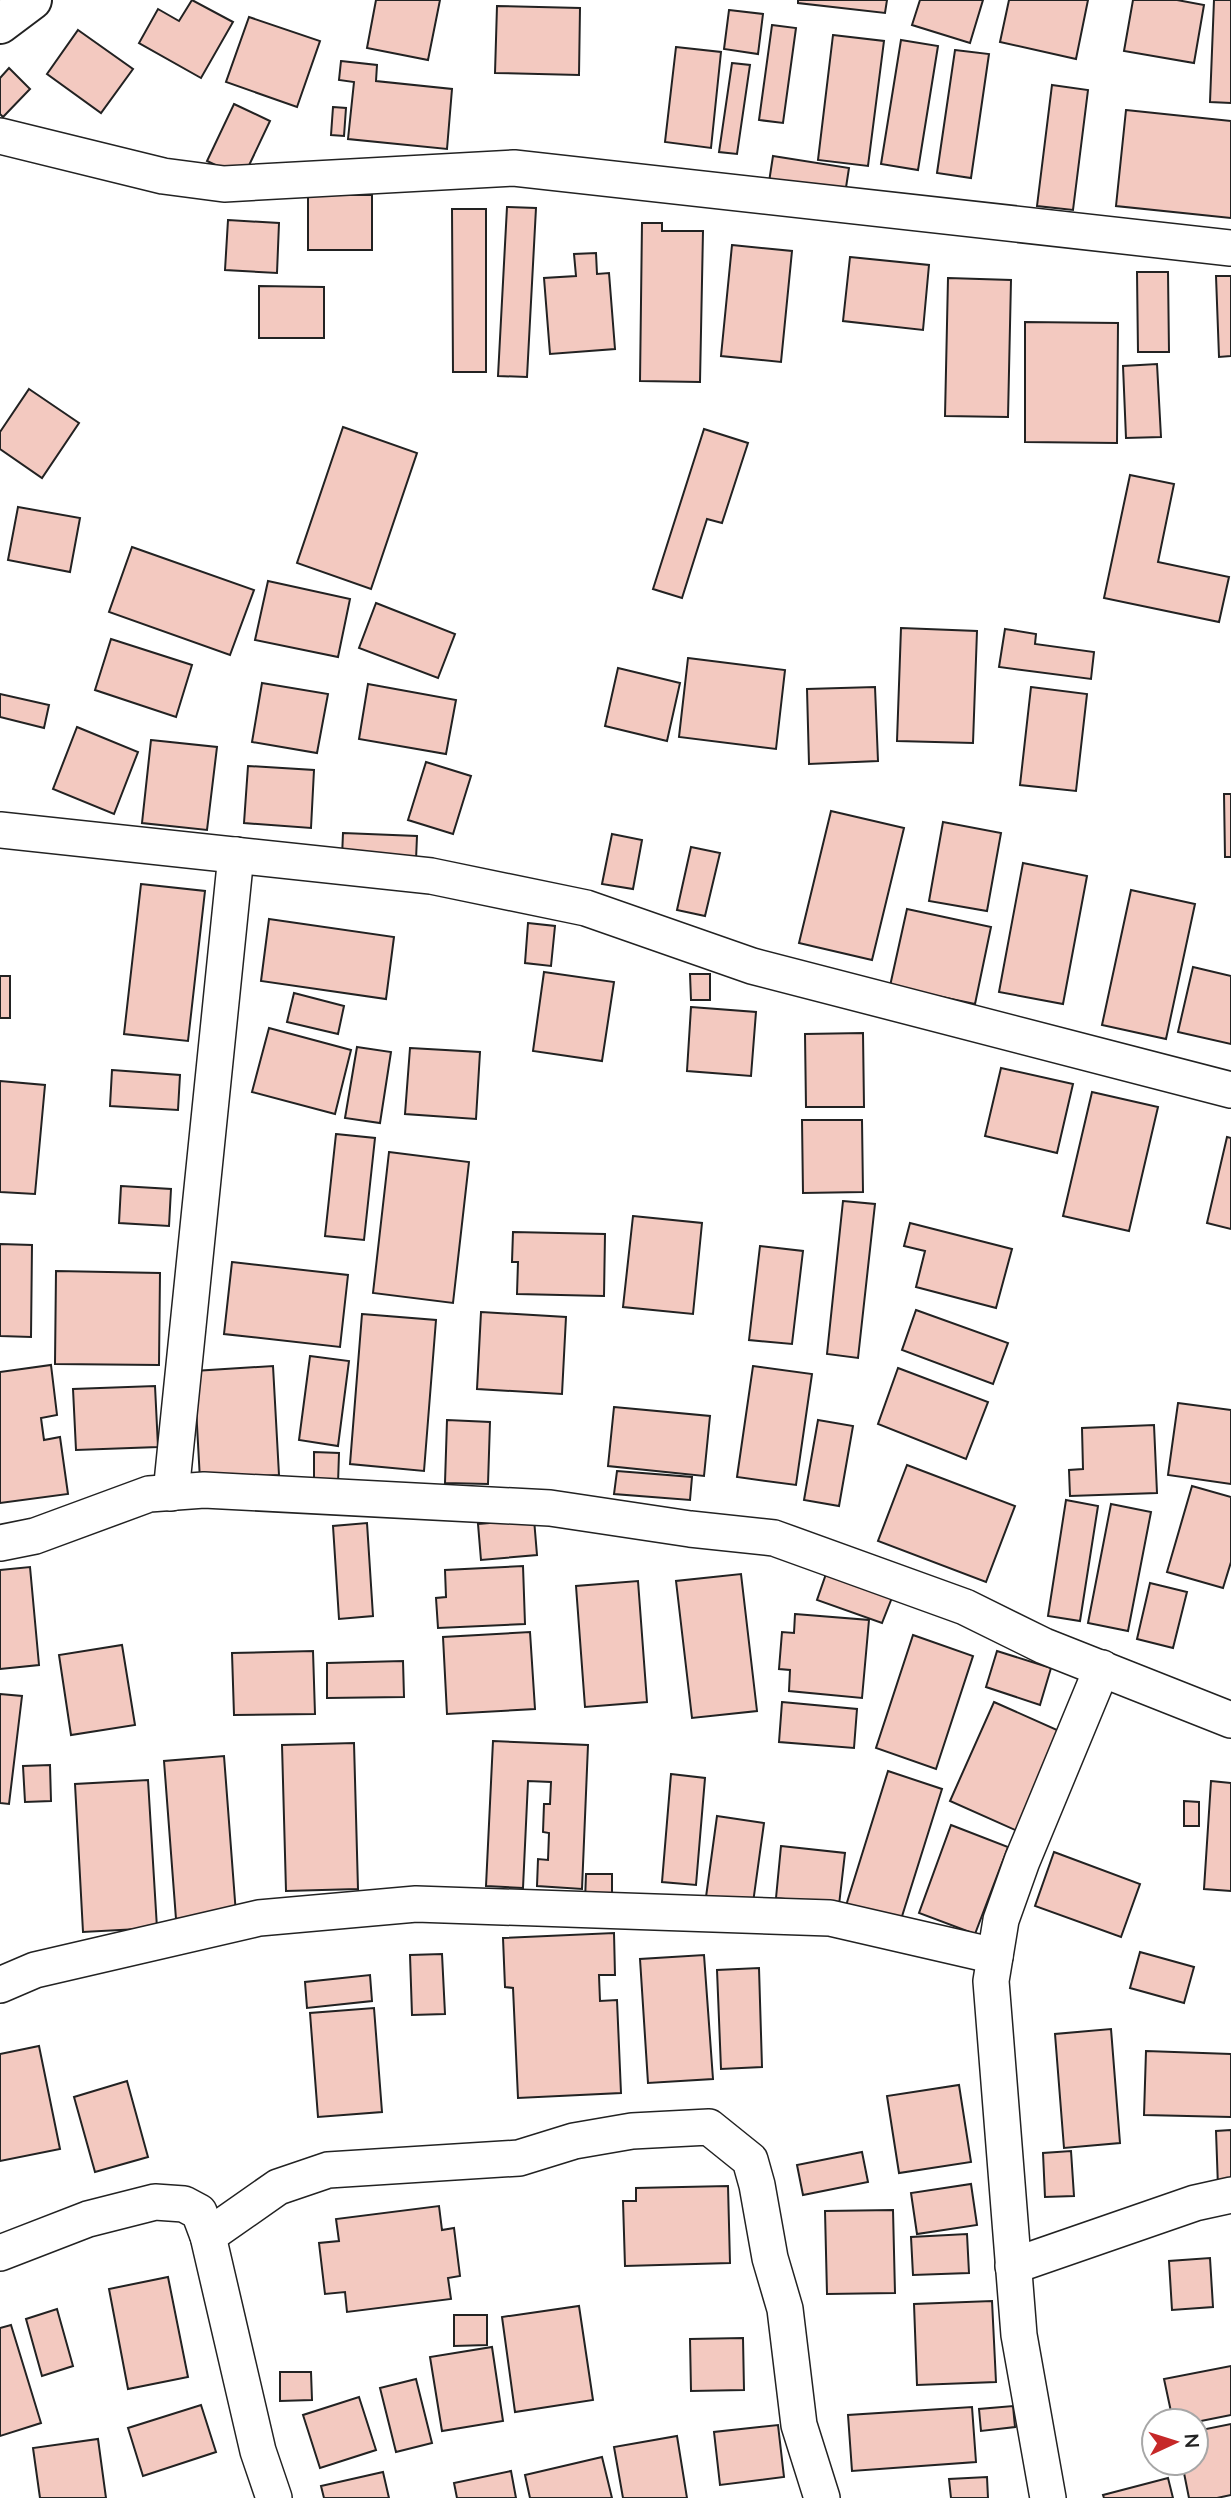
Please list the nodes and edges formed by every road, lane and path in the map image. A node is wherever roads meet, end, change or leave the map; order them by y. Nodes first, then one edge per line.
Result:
1 (32, 0) edge
2 (0, 24) edge
3 (0, 136) edge
4 (1231, 248) edge
5 (0, 830) edge
6 (236, 855) junction
7 (1231, 1090) edge
8 (171, 1493) junction
9 (0, 1543) edge
10 (1102, 1668) junction
11 (1231, 1720) edge
12 (995, 1956) junction
13 (0, 1985) edge
14 (1231, 2195) edge
15 (208, 2236) junction
16 (0, 2253) edge
17 (1013, 2266) junction
18 (274, 2498) edge
19 (822, 2498) edge
20 (1048, 2498) edge

1 - 2 street
3 - 4 street
5 - 6 street
6 - 7 street
6 - 8 street
8 - 9 street
8 - 10 street
10 - 11 street
10 - 12 street
12 - 13 street
12 - 17 street
14 - 17 street
15 - 16 street
15 - 18 street
15 - 19 street
17 - 20 street

